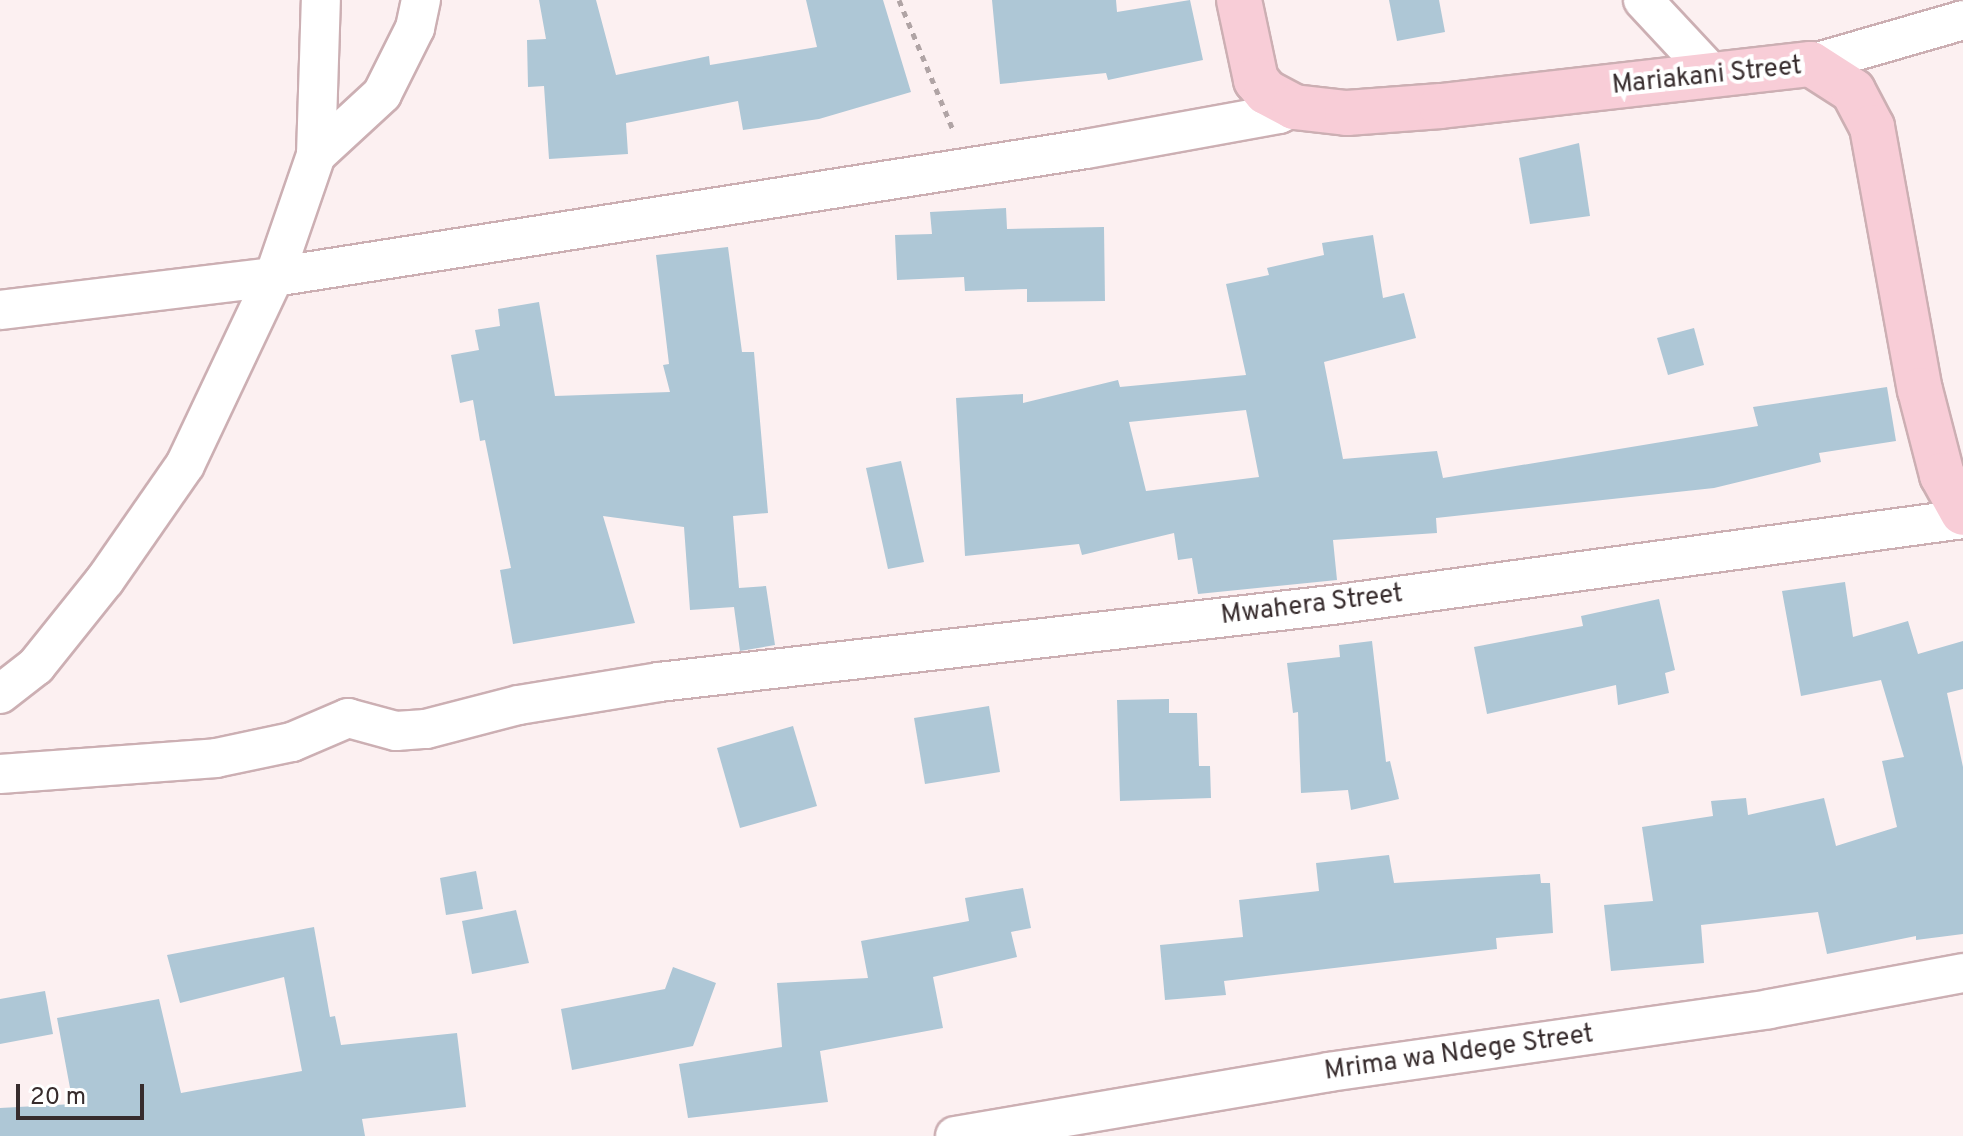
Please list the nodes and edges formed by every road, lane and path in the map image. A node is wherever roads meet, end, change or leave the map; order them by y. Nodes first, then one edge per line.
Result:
1 (321, 0) edge
2 (421, 0) edge
3 (899, 0) edge
4 (1239, 0) edge
5 (1643, 0) edge
6 (1963, 20) edge
7 (1811, 64) junction
8 (1712, 74) junction
9 (1294, 107) junction
10 (316, 155) junction
11 (966, 164) junction
12 (274, 277) junction
13 (0, 310) edge
14 (1963, 516) edge
15 (0, 694) edge
16 (0, 774) edge
17 (1963, 973) edge
18 (955, 1136) edge

1 - 10 street
2 - 10 street
3 - 11 path
4 - 9 street, Mariakani Street
5 - 8 street
6 - 7 street
7 - 8 street, Mariakani Street
7 - 14 street, Mariakani Street
8 - 9 street, Mariakani Street
9 - 11 street
10 - 12 street
11 - 12 street
12 - 13 street
12 - 15 street
14 - 16 street, Mwahera Street
17 - 18 street, Mrima wa Ndege Street

